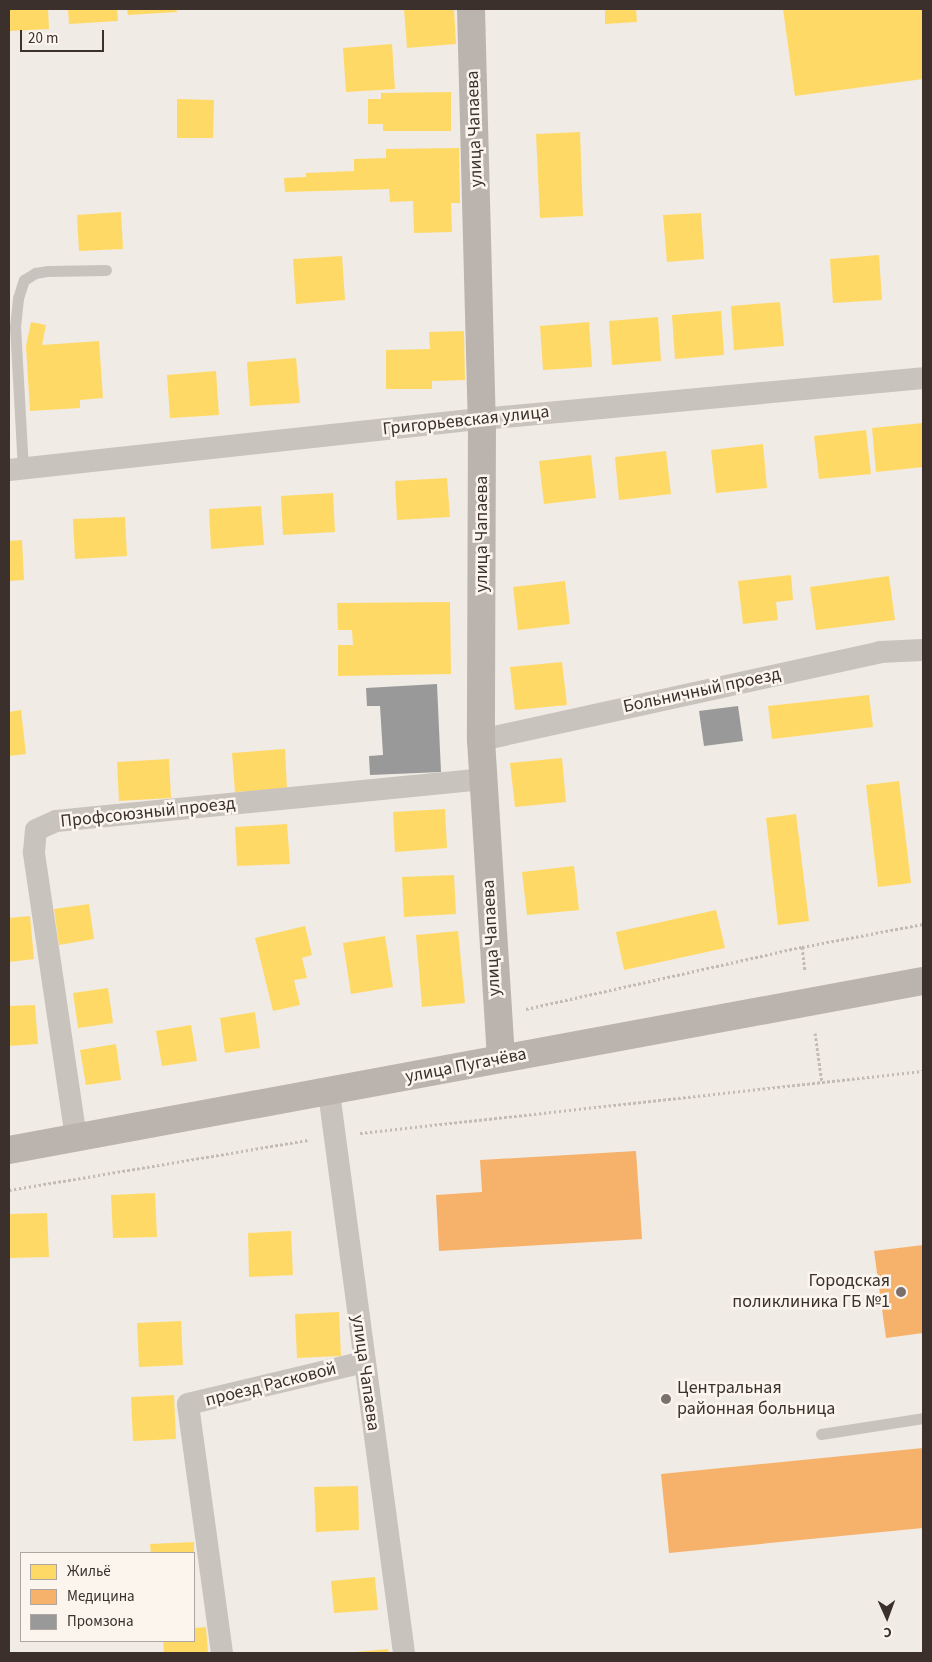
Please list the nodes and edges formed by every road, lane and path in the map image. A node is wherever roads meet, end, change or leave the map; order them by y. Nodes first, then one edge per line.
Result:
1 (472, 9) edge
2 (106, 270) dead end
3 (923, 378) edge
4 (482, 419) junction
5 (16, 470) edge
6 (923, 650) edge
7 (481, 740) junction
8 (483, 779) junction
9 (923, 924) edge
10 (802, 947) junction
11 (805, 971) dead end
12 (923, 981) edge
13 (497, 1016) junction
14 (815, 1033) dead end
15 (501, 1058) junction
16 (923, 1072) edge
17 (822, 1083) junction
18 (329, 1093) junction
19 (334, 1135) junction
20 (76, 1138) junction
21 (9, 1150) edge
22 (9, 1190) edge
23 (364, 1362) junction
24 (923, 1418) edge
25 (821, 1434) dead end
26 (222, 1653) edge
27 (404, 1653) edge

1 - 4 main road, улица Чапаева
2 - 5 lane
3 - 4 street, Григорьевская улица
4 - 5 street, Григорьевская улица
4 - 7 main road, улица Чапаева
6 - 7 street, Больничный проезд
7 - 8 main road, улица Чапаева
8 - 13 main road, улица Чапаева
8 - 20 street, Профсоюзный проезд
9 - 10 path
10 - 11 path
10 - 13 path
12 - 15 main road, улица Пугачёва
13 - 15 main road, улица Чапаева
14 - 17 path
15 - 18 main road, улица Пугачёва
16 - 17 path
17 - 19 path
18 - 19 street, улица Чапаева
18 - 20 main road, улица Пугачёва
19 - 22 path
19 - 23 street, улица Чапаева
20 - 21 main road, улица Пугачёва
23 - 26 street, проезд Расковой
23 - 27 street, улица Чапаева
24 - 25 lane

